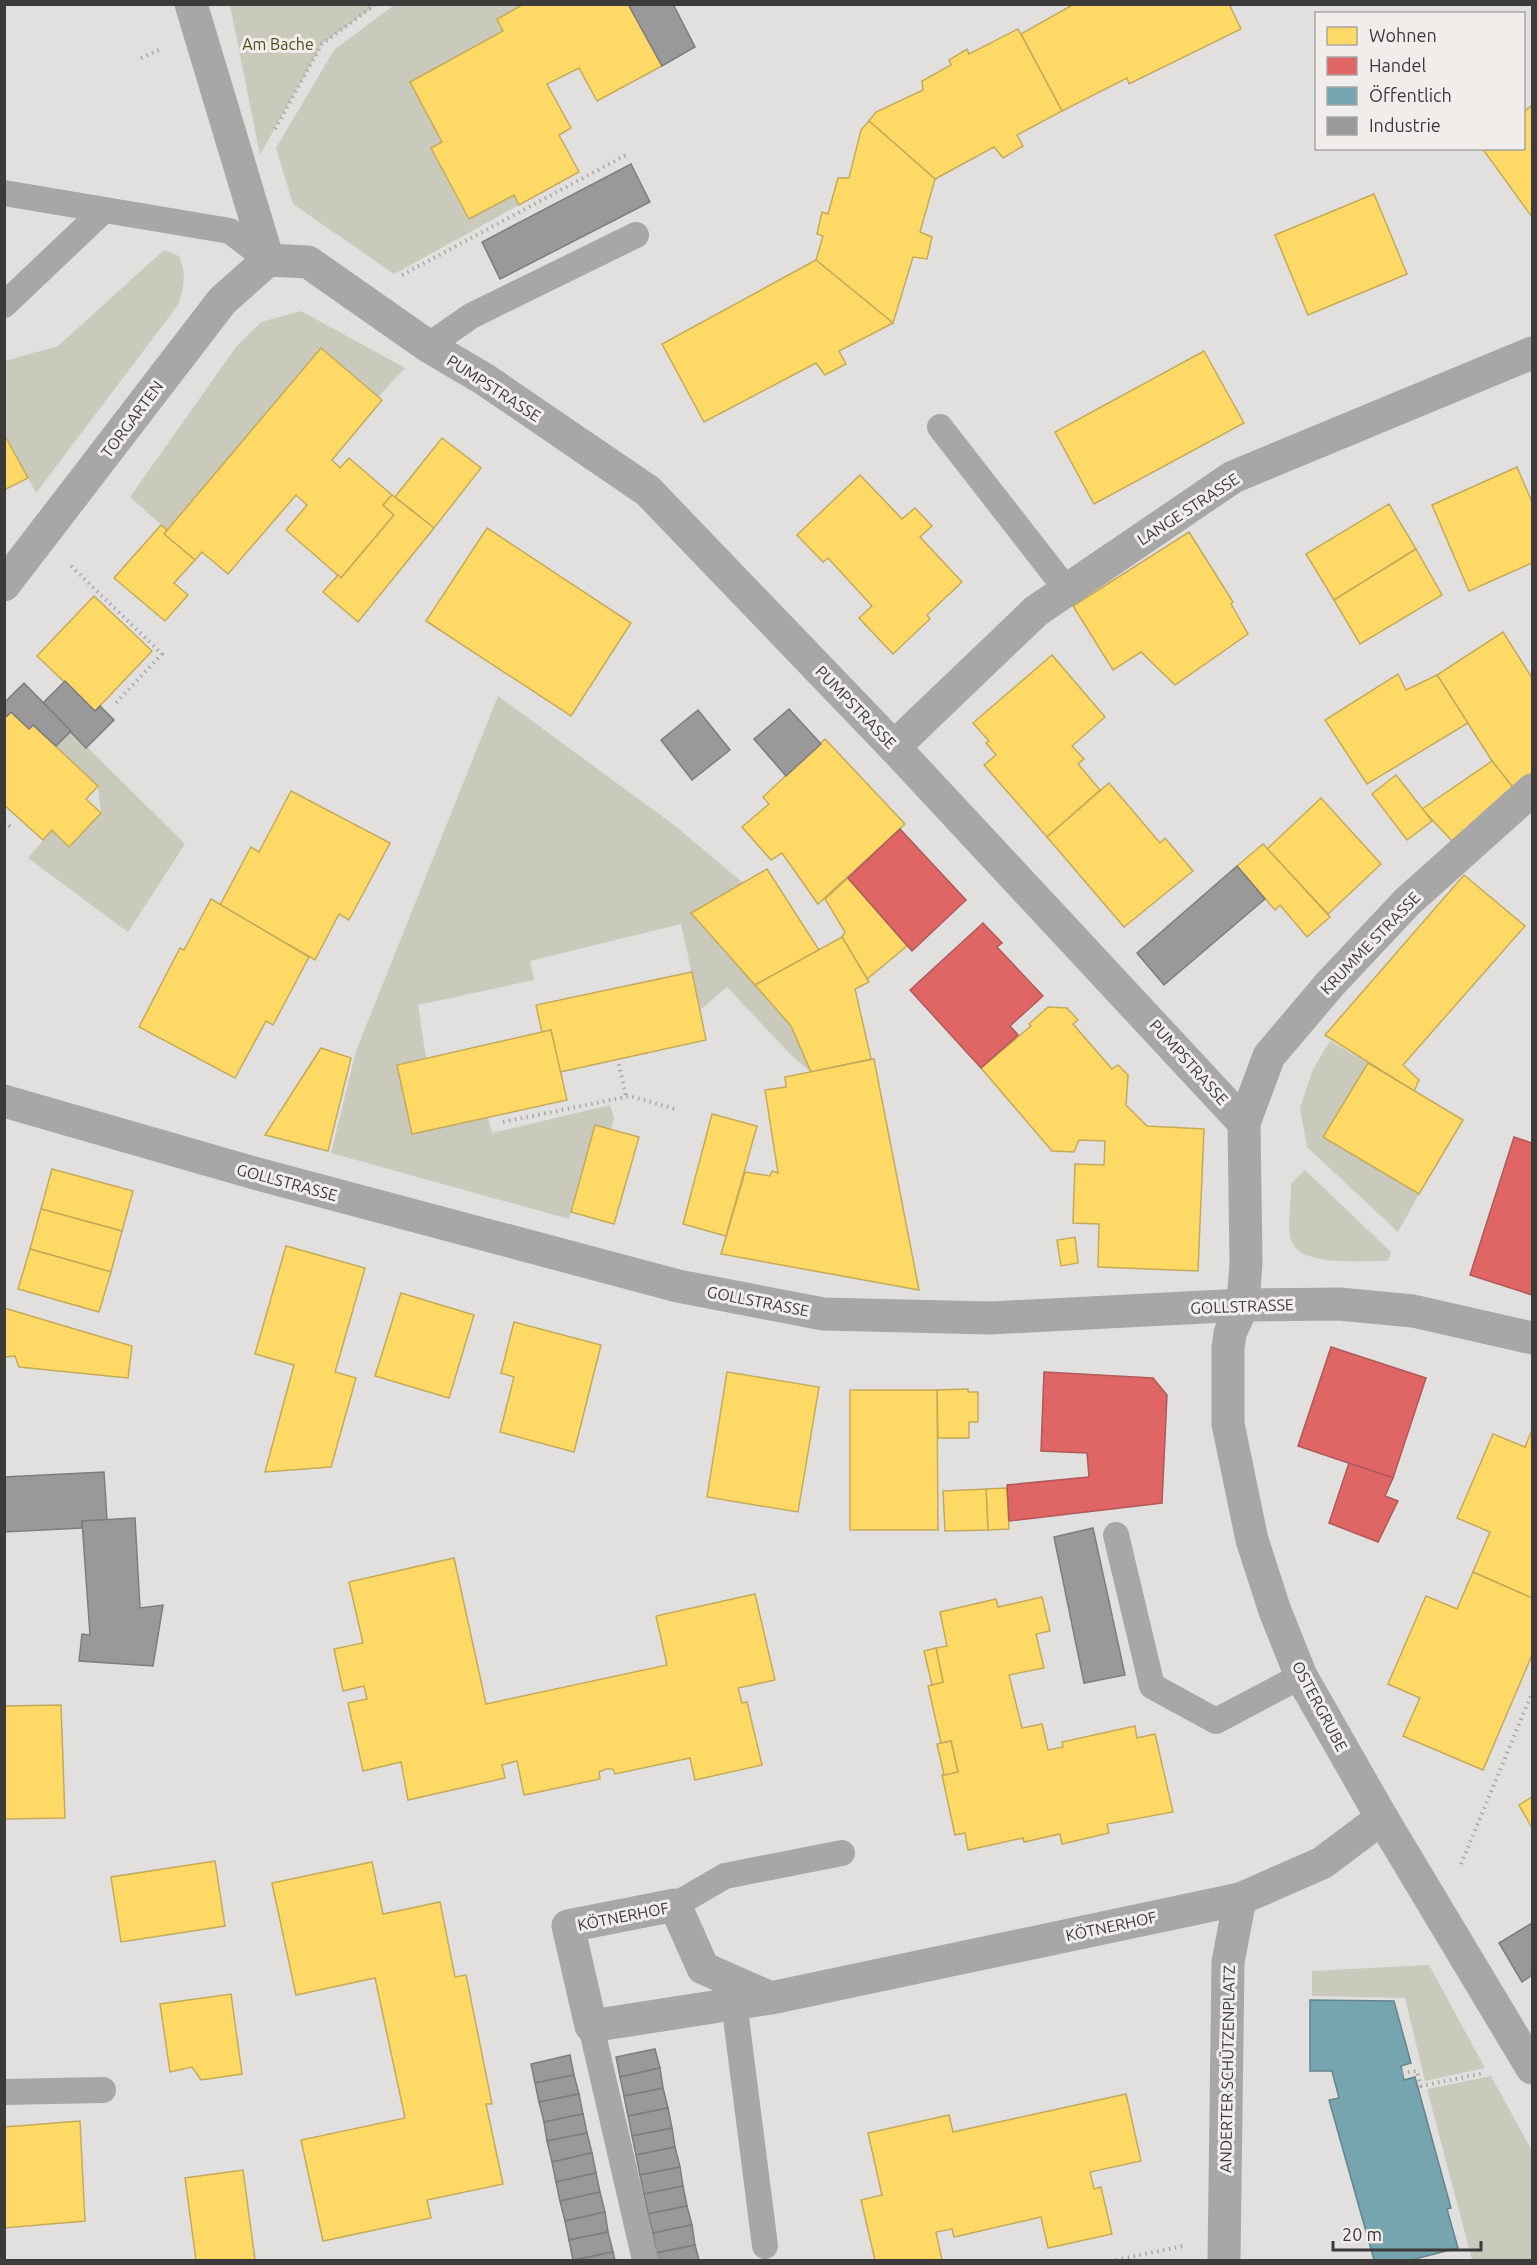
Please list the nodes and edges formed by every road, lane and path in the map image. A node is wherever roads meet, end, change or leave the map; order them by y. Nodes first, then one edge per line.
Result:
1 (190, 4) edge
2 (376, 4) edge
3 (160, 50) dead end
4 (141, 58) dead end
5 (626, 155) dead end
6 (237, 162) junction
7 (4, 193) edge
8 (103, 211) junction
9 (636, 235) dead end
10 (268, 260) junction
11 (359, 298) junction
12 (4, 305) edge
13 (428, 346) junction
14 (1533, 353) edge
15 (940, 427) dead end
16 (69, 563) dead end
17 (4, 585) edge
18 (1067, 590) junction
19 (114, 705) dead end
20 (894, 747) junction
21 (1533, 790) edge
22 (4, 822) edge
23 (11, 827) dead end
24 (619, 1064) dead end
25 (626, 1097) junction
26 (4, 1101) edge
27 (675, 1109) dead end
28 (503, 1122) dead end
29 (1244, 1123) junction
30 (1243, 1305) junction
31 (1533, 1338) edge
32 (1116, 1535) dead end
33 (1301, 1676) junction
34 (1533, 1693) edge
35 (1382, 1818) junction
36 (842, 1853) dead end
37 (1240, 1899) junction
38 (675, 1905) junction
39 (1440, 1914) junction
40 (771, 1998) junction
41 (734, 2002) junction
42 (591, 2026) junction
43 (1531, 2063) edge
44 (1402, 2073) dead end
45 (103, 2090) dead end
46 (4, 2092) edge
47 (765, 2246) dead end
48 (1225, 2249) edge
49 (645, 2260) edge
50 (1116, 2260) edge

1 - 6 street
2 - 6 path
3 - 4 path
5 - 11 path
6 - 10 street
7 - 8 lane
8 - 10 lane
8 - 12 lane
9 - 13 lane
10 - 11 street, PUMPSTRASSE
10 - 17 street, TORGARTEN
11 - 13 street, PUMPSTRASSE
13 - 20 street, PUMPSTRASSE
14 - 18 street, LANGE STRASSE
15 - 18 lane
16 - 19 path
18 - 20 street, LANGE STRASSE
20 - 29 street, PUMPSTRASSE
21 - 29 street, KRUMME STRASSE
22 - 23 path
24 - 25 path
25 - 27 path
25 - 28 path
26 - 30 street, GOLLSTRASSE
29 - 30 street
30 - 31 street, GOLLSTRASSE
30 - 33 street, OSTERGRUBE
32 - 33 lane
33 - 35 street, OSTERGRUBE
34 - 39 path
35 - 37 street
35 - 39 street, OSTERGRUBE
36 - 38 lane
37 - 40 street, KÖTNERHOF
37 - 48 street, ANDERTER SCHÜTZENPLATZ
38 - 40 street, KÖTNERHOF
38 - 42 street, KÖTNERHOF
39 - 43 street, OSTERGRUBE
40 - 41 street, KÖTNERHOF
41 - 42 street, KÖTNERHOF
41 - 47 lane
42 - 49 lane
43 - 44 path
45 - 46 lane
48 - 50 path

